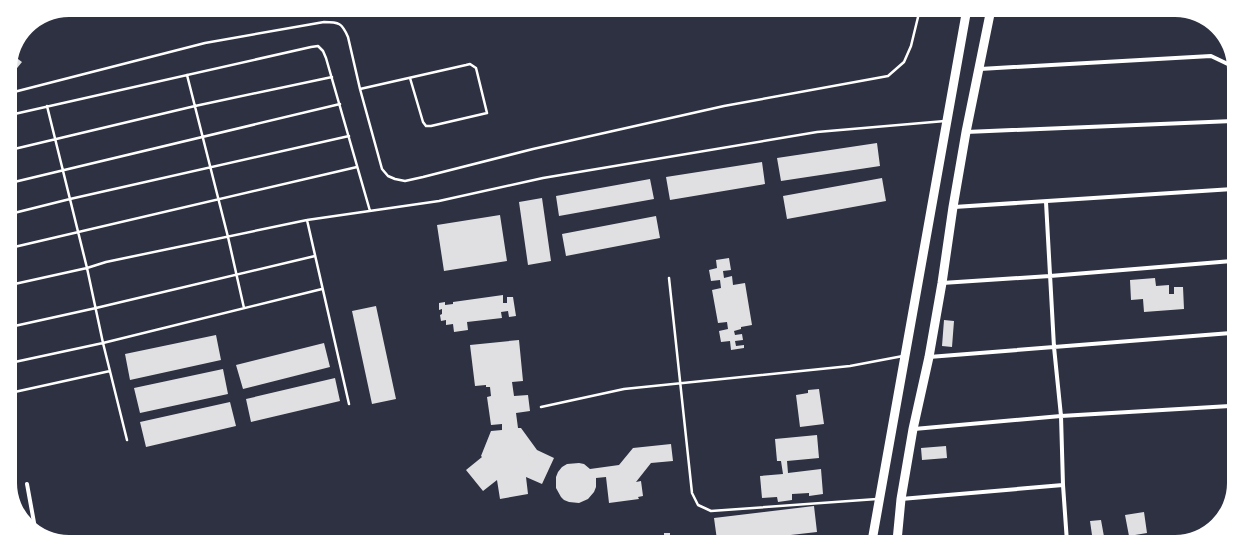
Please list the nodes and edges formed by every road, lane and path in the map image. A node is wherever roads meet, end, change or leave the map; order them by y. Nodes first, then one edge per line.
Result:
1 (918, 17) edge
2 (965, 17) edge
3 (989, 17) edge
4 (1227, 64) edge
5 (979, 68) junction
6 (187, 75) junction
7 (332, 77) junction
8 (410, 78) junction
9 (360, 89) junction
10 (17, 91) edge
11 (340, 104) junction
12 (47, 106) junction
13 (195, 106) junction
14 (17, 113) edge
15 (946, 121) junction
16 (1227, 121) edge
17 (966, 132) junction
18 (349, 136) junction
19 (203, 137) junction
20 (55, 140) junction
21 (17, 148) edge
22 (357, 167) junction
23 (211, 168) junction
24 (62, 170) junction
25 (17, 181) edge
26 (1227, 189) edge
27 (70, 199) junction
28 (219, 199) junction
29 (1046, 202) junction
30 (953, 207) junction
31 (370, 211) junction
32 (17, 212) edge
33 (307, 220) junction
34 (78, 232) junction
35 (228, 237) junction
36 (17, 246) edge
37 (315, 256) junction
38 (1227, 261) edge
39 (87, 268) junction
40 (237, 275) junction
41 (1050, 276) junction
42 (670, 278) dead end
43 (17, 283) edge
44 (942, 283) junction
45 (322, 289) junction
46 (96, 308) junction
47 (244, 308) junction
48 (17, 325) edge
49 (1227, 333) edge
50 (103, 343) junction
51 (1054, 347) junction
52 (905, 356) junction
53 (929, 357) junction
54 (17, 361) edge
55 (110, 371) junction
56 (680, 384) junction
57 (17, 391) edge
58 (349, 404) dead end
59 (1227, 406) edge
60 (541, 407) dead end
61 (1061, 416) junction
62 (913, 429) junction
63 (126, 440) dead end
64 (27, 484) dead end
65 (1063, 485) junction
66 (879, 499) junction
67 (901, 499) junction
68 (34, 521) edge
69 (873, 535) edge
70 (898, 535) edge
71 (1067, 535) edge

1 - 9 lane
2 - 15 highway
3 - 5 highway
4 - 5 street
5 - 17 highway
6 - 7 lane
6 - 12 lane
6 - 13 lane
7 - 11 lane
7 - 13 lane
8 - 8 lane
8 - 9 lane
9 - 10 lane
11 - 18 lane
11 - 19 lane
12 - 14 lane
12 - 20 lane
13 - 19 lane
13 - 20 lane
15 - 31 lane
15 - 52 highway
16 - 17 street
17 - 30 highway
18 - 22 lane
18 - 23 lane
19 - 23 lane
19 - 24 lane
20 - 21 lane
20 - 24 lane
22 - 28 lane
22 - 31 lane
23 - 27 lane
23 - 28 lane
24 - 25 lane
24 - 27 lane
26 - 29 street
27 - 32 lane
27 - 34 lane
28 - 34 lane
28 - 35 lane
29 - 30 street
29 - 41 street
30 - 44 highway
31 - 33 lane
33 - 35 lane
33 - 37 lane
34 - 36 lane
34 - 39 lane
35 - 39 lane
35 - 40 lane
37 - 40 lane
37 - 45 lane
38 - 41 street
39 - 43 lane
39 - 46 lane
40 - 46 lane
40 - 47 lane
41 - 44 street
41 - 51 street
42 - 56 lane
44 - 53 highway
45 - 47 lane
45 - 58 lane
46 - 48 lane
46 - 50 lane
47 - 50 lane
49 - 51 street
50 - 54 lane
50 - 55 lane
51 - 53 street
51 - 61 street
52 - 56 lane
52 - 66 highway
53 - 62 highway
55 - 57 lane
55 - 63 lane
56 - 60 lane
56 - 66 lane
59 - 61 street
61 - 62 street
61 - 65 street
62 - 67 highway
64 - 68 street
65 - 67 street
65 - 71 street
66 - 69 highway
67 - 70 highway

